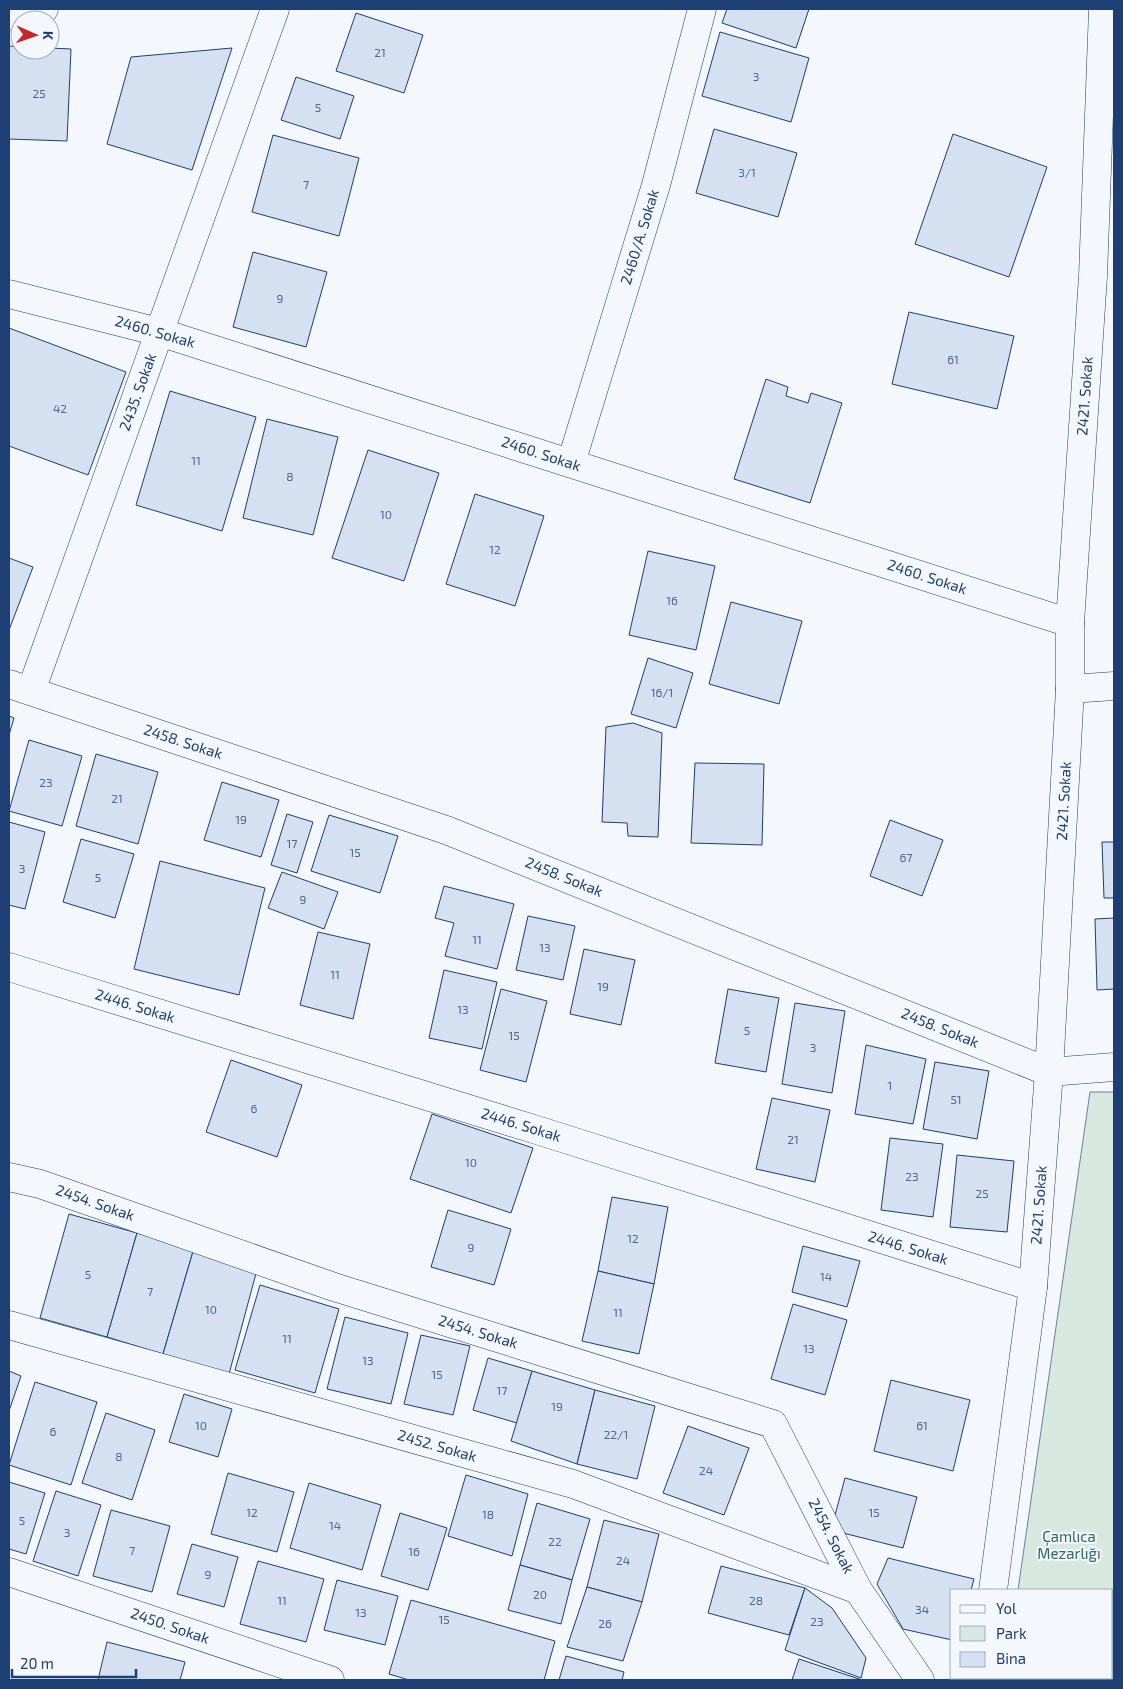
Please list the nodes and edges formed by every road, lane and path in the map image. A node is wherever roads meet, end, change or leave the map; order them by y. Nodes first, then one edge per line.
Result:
1 (44, 9) edge
2 (275, 9) edge
3 (702, 9) edge
4 (1103, 9) edge
5 (9, 16) edge
6 (1104, 274) edge
7 (9, 294) edge
8 (159, 332) junction
9 (571, 463) junction
10 (1070, 623) junction
11 (1114, 686) edge
12 (20, 688) edge
13 (1070, 689) junction
14 (9, 967) edge
15 (1114, 1067) edge
16 (1049, 1072) junction
17 (9, 1177) edge
18 (1033, 1287) junction
19 (9, 1325) edge
20 (9, 1572) edge
21 (993, 1589) edge
22 (858, 1590) junction
23 (330, 1680) edge
24 (920, 1680) edge

1 - 5 street
2 - 8 street, 2435. Sokak
3 - 9 street, 2460/A. Sokak
4 - 6 street, 2421. Sokak
6 - 10 street, 2421. Sokak
7 - 8 street, 2460. Sokak
8 - 9 street, 2460. Sokak
8 - 12 street, 2435. Sokak
9 - 10 street, 2460. Sokak
10 - 13 street, 2421. Sokak
11 - 13 street
12 - 16 street, 2458. Sokak
13 - 16 street, 2421. Sokak
14 - 18 street, 2446. Sokak
15 - 16 street, 2458. Sokak
16 - 18 street, 2421. Sokak
17 - 22 street, 2454. Sokak
18 - 21 street, 2421. Sokak
19 - 22 street, 2452. Sokak
20 - 23 street, 2450. Sokak
22 - 24 street, 2454. Sokak

